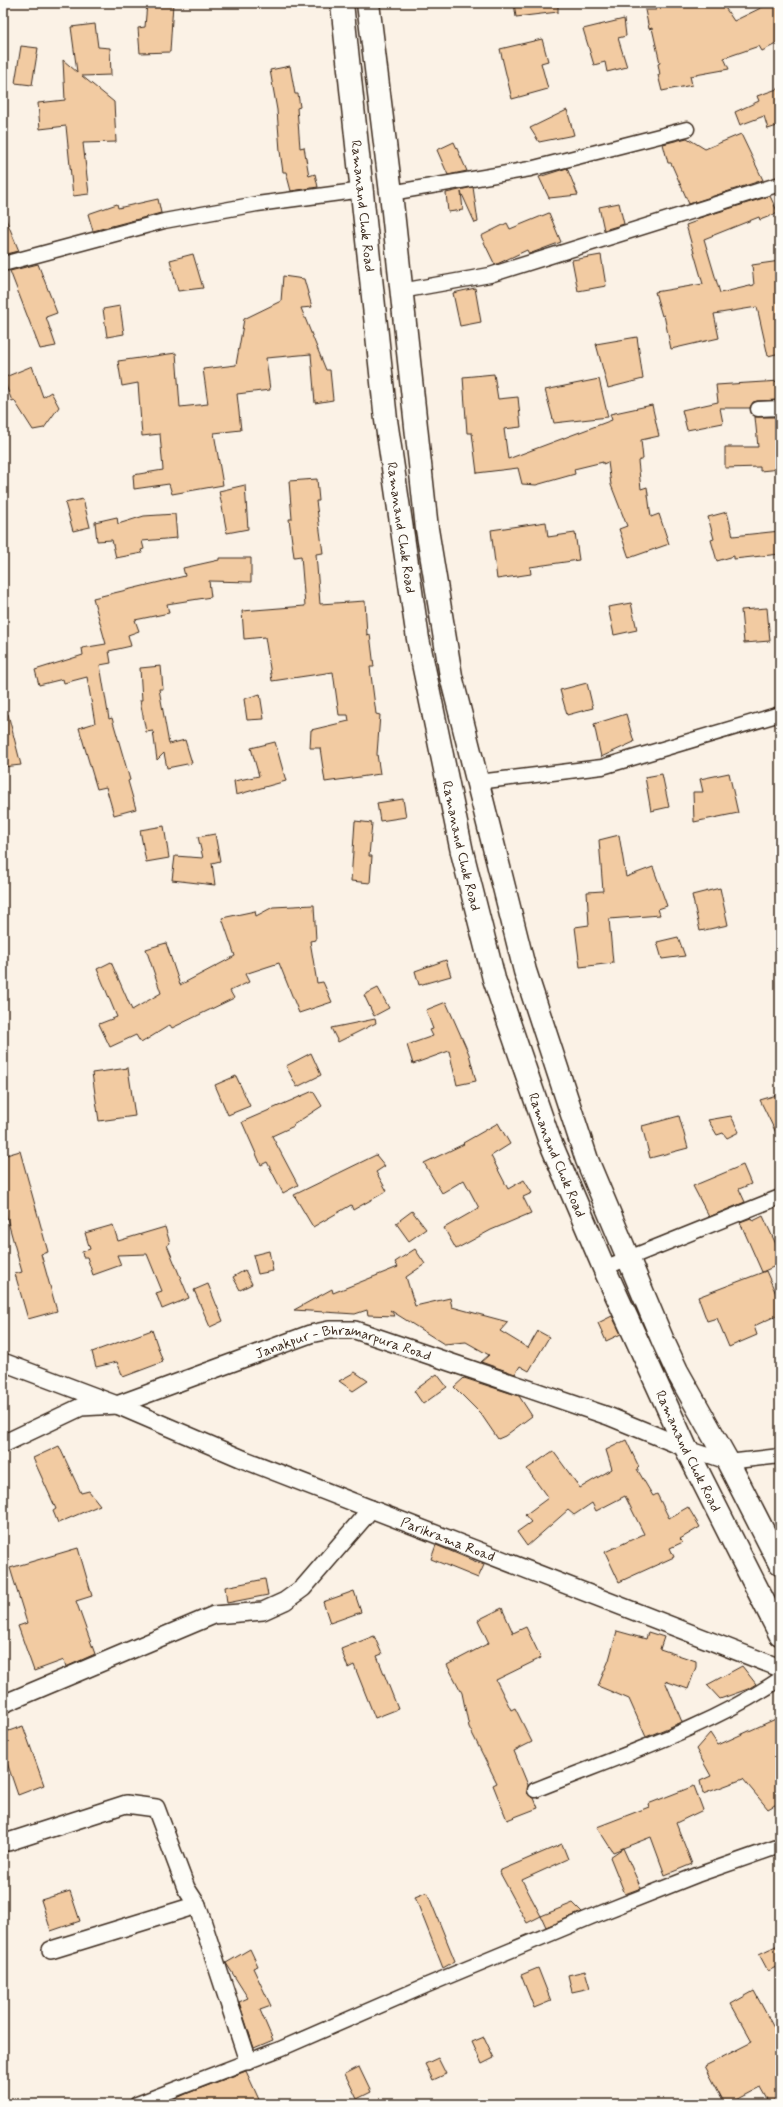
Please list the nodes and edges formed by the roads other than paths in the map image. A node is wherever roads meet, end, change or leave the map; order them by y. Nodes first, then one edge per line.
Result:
1 (342, 3) edge
2 (368, 3) edge
3 (687, 129) dead end
4 (780, 184) edge
5 (363, 190) junction
6 (391, 193) junction
7 (3, 264) edge
8 (401, 291) junction
9 (780, 408) edge
10 (758, 410) dead end
11 (780, 714) edge
12 (478, 782) junction
13 (780, 1197) edge
14 (628, 1258) junction
15 (604, 1268) junction
16 (3, 1362) edge
17 (117, 1405) junction
18 (3, 1444) edge
19 (686, 1448) junction
20 (780, 1456) edge
21 (728, 1462) junction
22 (371, 1509) junction
23 (780, 1564) edge
24 (780, 1634) edge
25 (780, 1668) edge
26 (780, 1679) edge
27 (3, 1704) edge
28 (535, 1790) dead end
29 (8, 1842) dead end
30 (780, 1846) edge
31 (197, 1904) junction
32 (51, 1950) dead end
33 (248, 2061) junction
34 (137, 2104) edge

1 - 5 highway, Ramanand Chok Road
2 - 6 highway, Ramanand Chok Road
3 - 6 street
4 - 8 street
5 - 7 street
5 - 15 highway, Ramanand Chok Road
6 - 8 highway, Ramanand Chok Road
8 - 12 highway, Ramanand Chok Road
9 - 10 street
11 - 12 street
12 - 14 highway, Ramanand Chok Road
13 - 14 street
14 - 15 street
14 - 21 highway, Ramanand Chok Road
15 - 19 highway, Ramanand Chok Road
16 - 17 street, Parikrama Road
17 - 18 street, Janakpur - Bhramarpura Road
17 - 19 street, Janakpur - Bhramarpura Road
17 - 22 street, Parikrama Road
19 - 21 street
19 - 24 highway, Ramanand Chok Road
20 - 21 street
21 - 23 highway, Ramanand Chok Road
22 - 25 street, Parikrama Road
22 - 27 street
26 - 28 street
29 - 31 street
30 - 33 street
31 - 32 street
31 - 33 street
33 - 34 street

